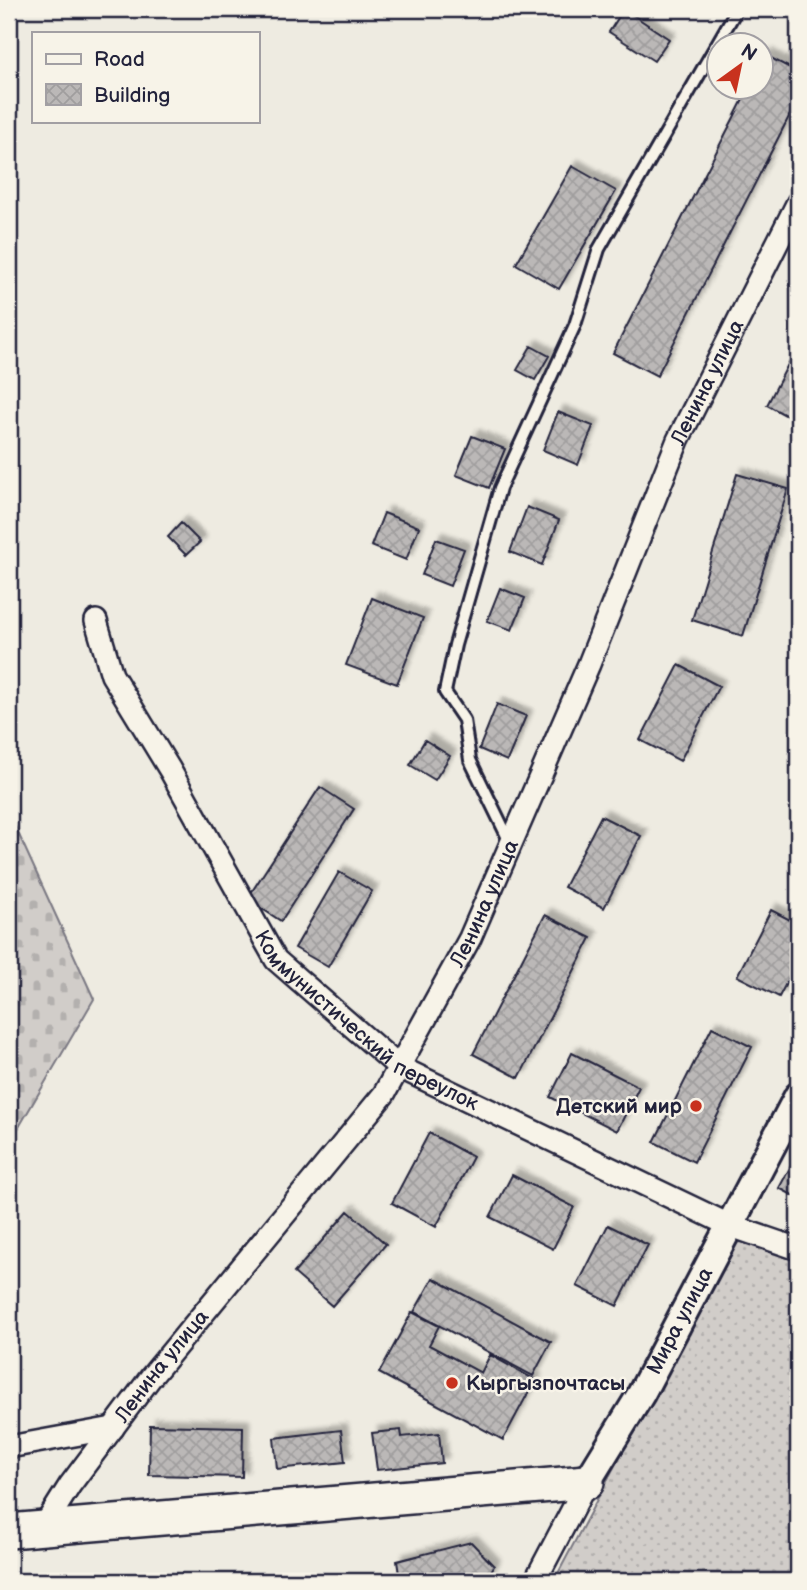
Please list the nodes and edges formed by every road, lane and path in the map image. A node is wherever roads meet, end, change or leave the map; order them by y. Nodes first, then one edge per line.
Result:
1 (737, 9) edge
2 (798, 202) edge
3 (96, 621) dead end
4 (511, 845) junction
5 (399, 1067) junction
6 (798, 1096) edge
7 (731, 1226) junction
8 (798, 1249) edge
9 (113, 1427) junction
10 (9, 1447) edge
11 (587, 1482) junction
12 (43, 1528) junction
13 (9, 1531) edge
14 (535, 1581) edge

1 - 4 lane
2 - 4 street, Ленина улица
3 - 5 street, Коммунистический переулок
4 - 5 street, Ленина улица
5 - 7 street, Коммунистический переулок
5 - 9 street, Ленина улица
6 - 7 street, Мира улица
7 - 8 street, Коммунистический переулок
7 - 11 street, Мира улица
9 - 10 street
9 - 12 street, Ленина улица
11 - 12 main road
11 - 14 street, Мира улица
12 - 13 main road

